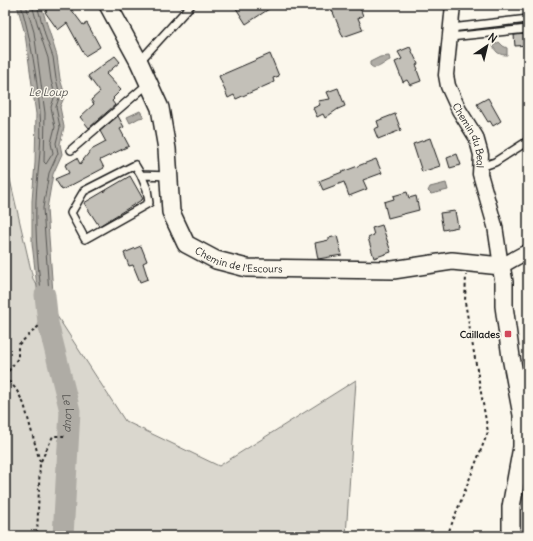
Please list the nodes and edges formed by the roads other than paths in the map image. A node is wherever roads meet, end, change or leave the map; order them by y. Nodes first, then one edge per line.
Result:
1 (108, 5) edge
2 (191, 5) edge
3 (454, 5) edge
4 (528, 19) edge
5 (528, 29) edge
6 (451, 33) junction
7 (139, 62) junction
8 (149, 83) junction
9 (528, 141) edge
10 (71, 150) dead end
11 (480, 167) junction
12 (141, 175) junction
13 (169, 176) junction
14 (528, 252) edge
15 (491, 265) junction
16 (523, 461) edge
17 (511, 536) edge

1 - 7 street, Chemin de l'Escours
2 - 7 lane
3 - 6 street, Chemin du Beal
4 - 6 lane
5 - 6 lane
6 - 11 street, Chemin du Beal
7 - 8 street, Chemin de l'Escours
8 - 10 lane
8 - 13 street, Chemin de l'Escours
9 - 11 lane
11 - 15 street, Chemin du Beal
12 - 12 lane
12 - 13 lane
13 - 15 street, Chemin de l'Escours
14 - 15 street
15 - 16 street
16 - 17 street

